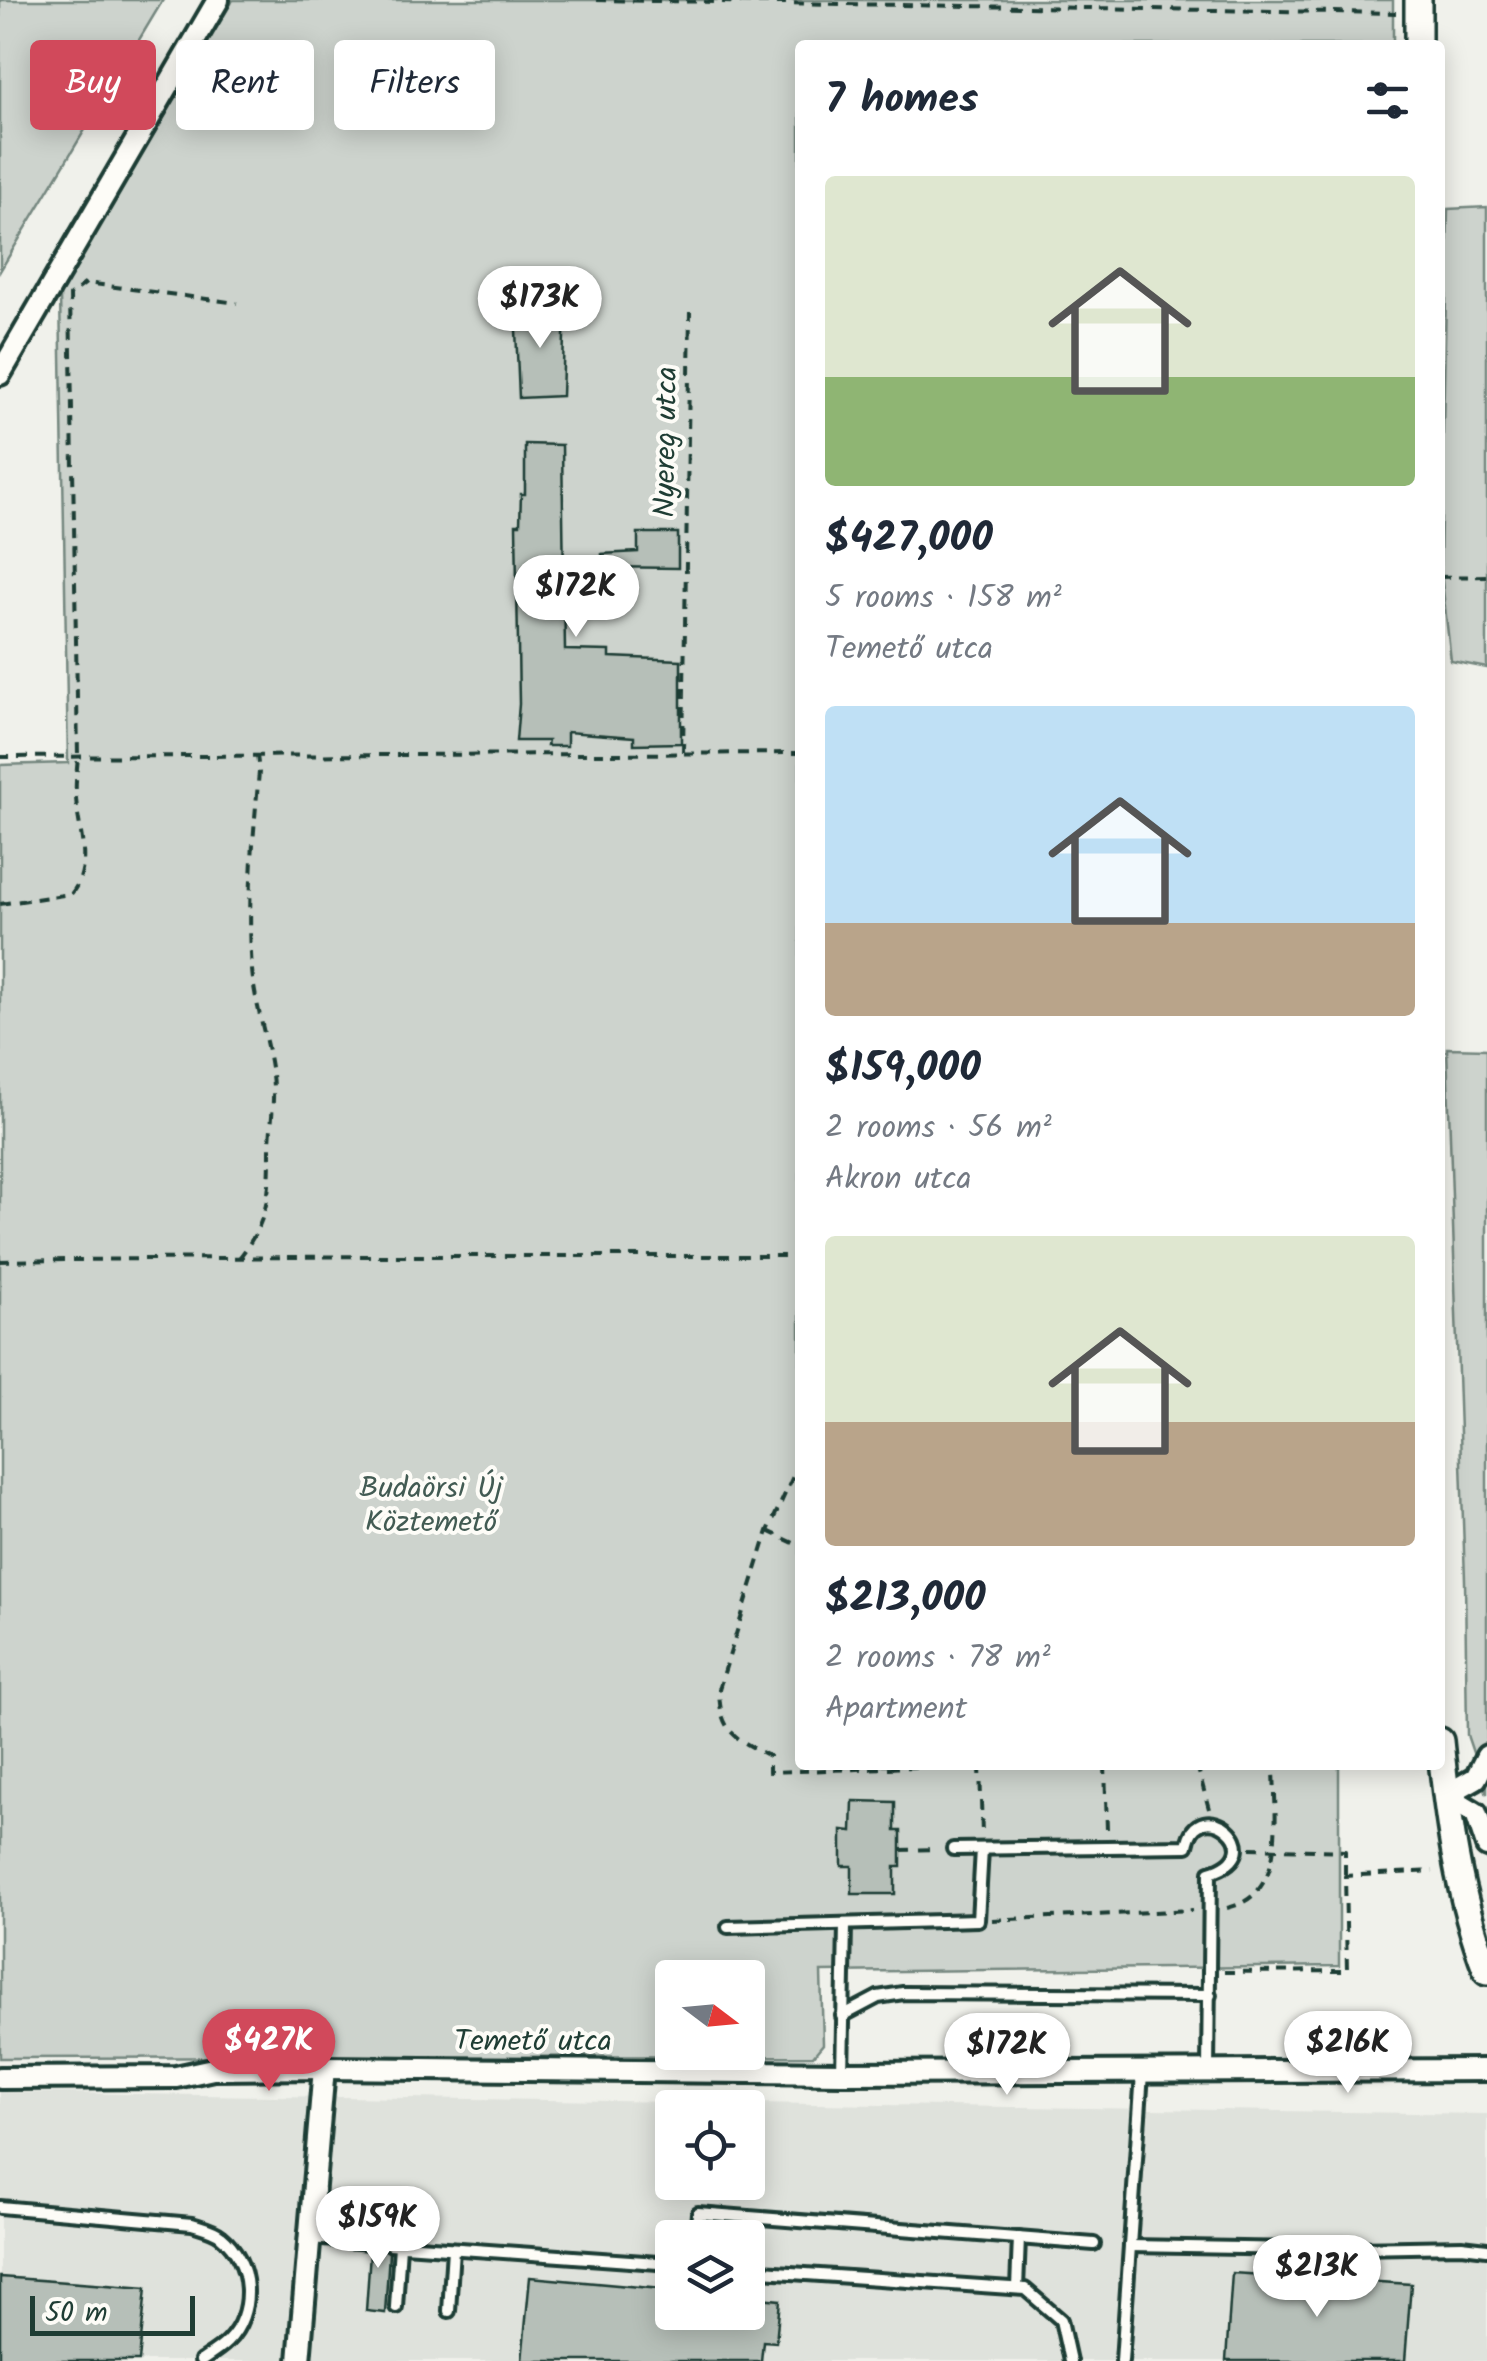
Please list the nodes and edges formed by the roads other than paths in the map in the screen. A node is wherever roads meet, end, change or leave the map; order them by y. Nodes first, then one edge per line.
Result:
1 (218, 0) edge
2 (1418, 6) edge
3 (1418, 40) edge
4 (0, 374) edge
5 (1487, 1756) edge
6 (1443, 1770) edge
7 (1446, 1795) junction
8 (1487, 1846) edge
9 (953, 1849) road end
10 (982, 1850) junction
11 (845, 1926) junction
12 (728, 1927) dead end
13 (1487, 1971) edge
14 (1210, 1995) junction
15 (842, 2016) junction
16 (324, 2068) junction
17 (1487, 2070) edge
18 (1208, 2071) junction
19 (842, 2073) junction
20 (1142, 2073) junction
21 (0, 2078) edge
22 (0, 2207) edge
23 (697, 2220) edge
24 (311, 2238) junction
25 (1019, 2238) junction
26 (371, 2243) dead end
27 (1094, 2244) dead end
28 (1130, 2246) junction
29 (454, 2249) junction
30 (1487, 2249) edge
31 (655, 2263) edge
32 (765, 2271) edge
33 (1016, 2288) junction
34 (396, 2307) dead end
35 (448, 2311) dead end
36 (201, 2361) edge
37 (299, 2361) edge
38 (1070, 2361) edge
39 (1122, 2361) edge

1 - 4 street
2 - 3 street
5 - 7 street
6 - 7 street
7 - 8 street
7 - 13 street
9 - 10 lane
10 - 11 lane
10 - 14 lane
11 - 12 lane
11 - 15 lane
14 - 15 lane
14 - 18 lane
15 - 19 lane
16 - 19 street, Temető utca
16 - 21 street, Temető utca
16 - 24 street
17 - 18 street, Temető utca
18 - 20 street, Temető utca
19 - 20 street, Temető utca
20 - 28 lane
22 - 36 lane
23 - 25 lane
24 - 26 lane
24 - 37 street
25 - 27 lane
25 - 33 lane
28 - 30 lane
28 - 39 lane
29 - 31 lane
29 - 34 lane
29 - 35 lane
32 - 33 lane
33 - 38 lane

